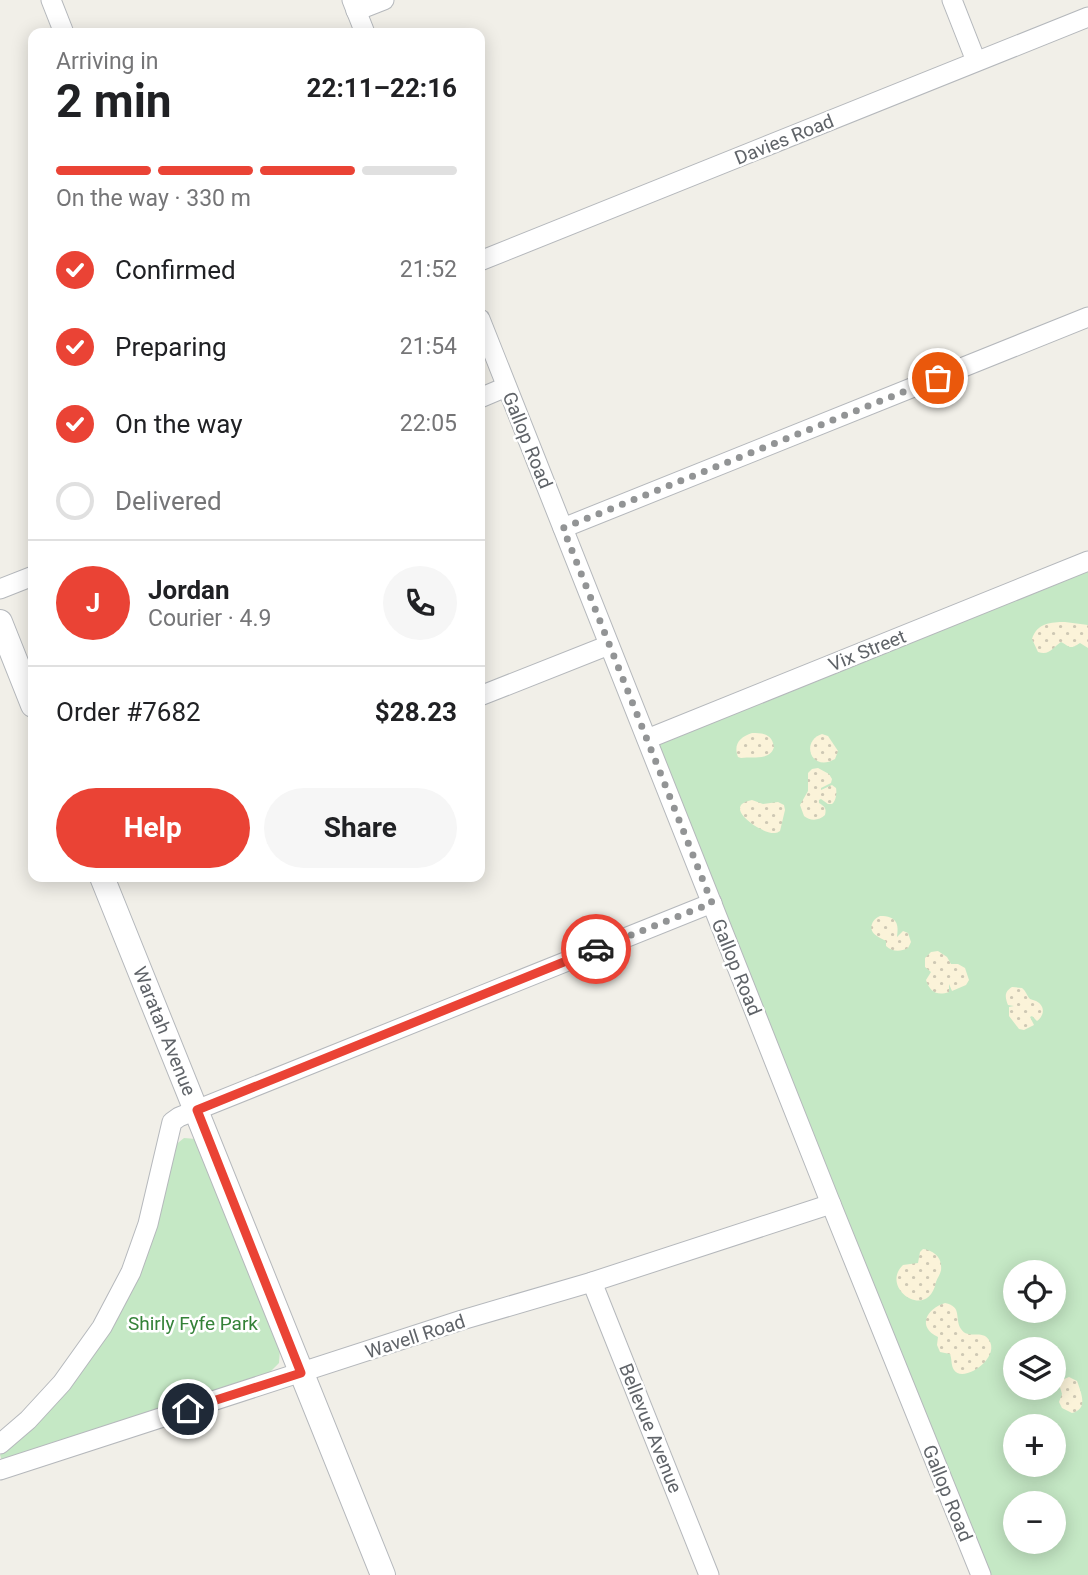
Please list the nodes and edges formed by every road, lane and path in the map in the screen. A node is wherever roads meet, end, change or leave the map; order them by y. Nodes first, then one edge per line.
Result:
1 (51, 0) edge
2 (384, 0) edge
3 (952, 0) edge
4 (354, 6) edge
5 (1088, 17) edge
6 (62, 28) edge
7 (363, 28) edge
8 (976, 61) junction
9 (485, 259) edge
10 (1088, 317) edge
11 (485, 332) edge
12 (506, 387) junction
13 (485, 396) edge
14 (563, 528) junction
15 (1088, 561) edge
16 (28, 578) edge
17 (0, 589) edge
18 (0, 622) edge
19 (609, 645) junction
20 (28, 692) edge
21 (485, 694) edge
22 (647, 739) junction
23 (104, 882) edge
24 (712, 903) junction
25 (197, 1110) junction
26 (831, 1203) junction
27 (593, 1282) junction
28 (301, 1373) junction
29 (0, 1444) edge
30 (0, 1470) edge
31 (383, 1575) edge
32 (709, 1575) edge
33 (981, 1575) edge

1 - 6 street
2 - 4 street
3 - 8 street
4 - 7 street
5 - 8 street, Davies Road
8 - 9 street, Davies Road
10 - 14 street
11 - 12 street, Gallop Road
12 - 13 street
12 - 14 street, Gallop Road
14 - 19 street, Gallop Road
15 - 22 street, Vix Street
16 - 17 street
18 - 20 street
19 - 21 street
19 - 22 street, Gallop Road
22 - 24 street, Gallop Road
23 - 25 street, Waratah Avenue
24 - 25 street
24 - 26 street, Gallop Road
25 - 28 street, Waratah Avenue
25 - 29 street
26 - 27 street, Wavell Road
26 - 33 street, Gallop Road
27 - 28 street, Wavell Road
27 - 32 street, Bellevue Avenue
28 - 30 street, Wavell Road
28 - 31 street, Waratah Avenue

